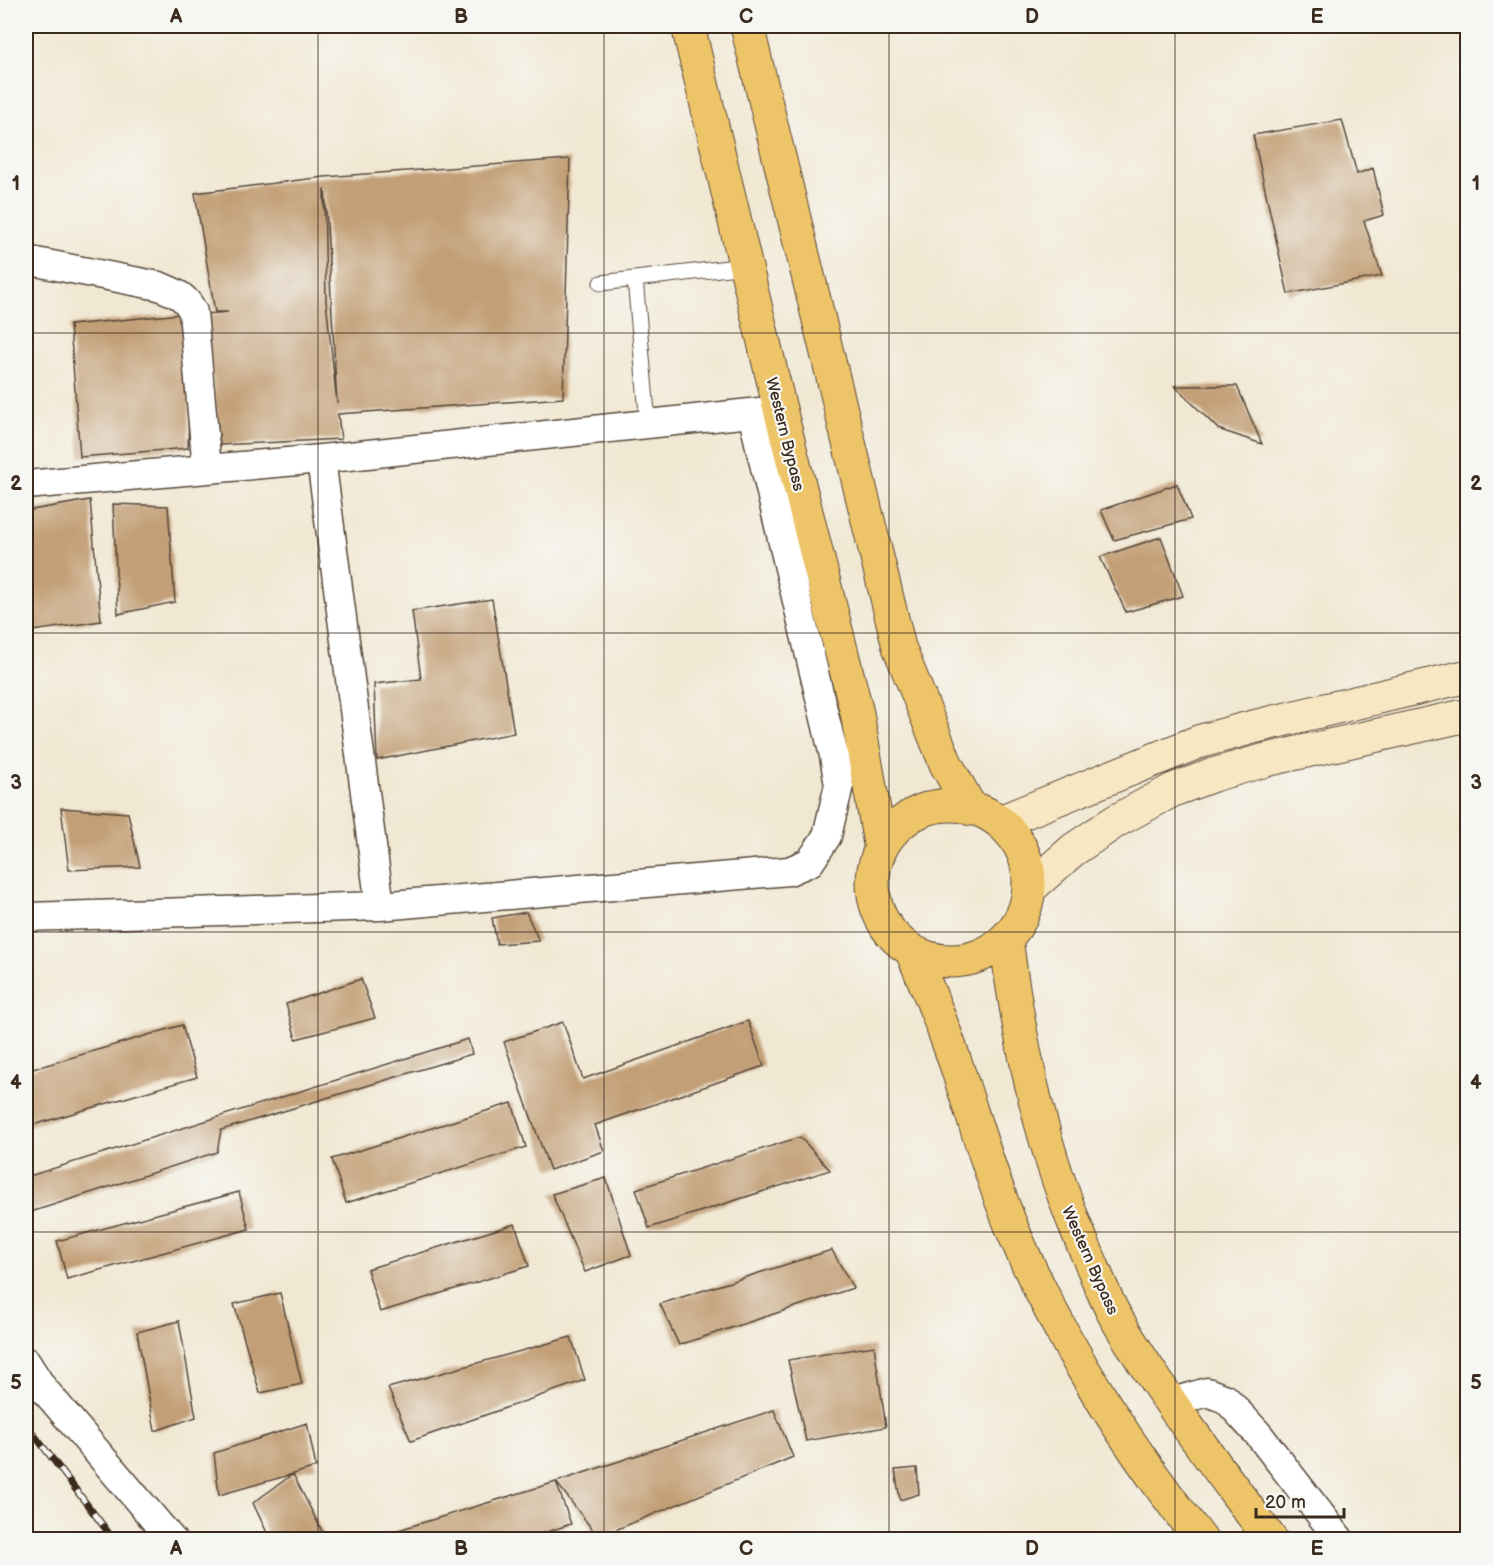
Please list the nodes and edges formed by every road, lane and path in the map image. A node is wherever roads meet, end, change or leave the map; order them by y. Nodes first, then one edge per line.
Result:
1 (688, 26) edge
2 (747, 26) edge
3 (26, 260) edge
4 (745, 266) junction
5 (635, 279) junction
6 (601, 283) dead end
7 (766, 411) junction
8 (648, 424) junction
9 (321, 459) junction
10 (207, 469) junction
11 (26, 485) edge
12 (1467, 676) edge
13 (1467, 715) edge
14 (986, 816) junction
15 (880, 844) junction
16 (1030, 888) junction
17 (380, 906) junction
18 (26, 917) edge
19 (1006, 938) junction
20 (913, 954) junction
21 (26, 1362) edge
22 (1170, 1403) junction
23 (172, 1539) edge
24 (1201, 1539) edge
25 (1271, 1539) edge
26 (1340, 1539) edge

1 - 4 main road, Western Bypass
2 - 14 main road
3 - 10 street
4 - 5 lane
4 - 7 main road, Western Bypass
5 - 6 lane
5 - 8 lane
7 - 8 street
7 - 15 main road, Western Bypass
7 - 17 street
8 - 9 street
9 - 10 street
9 - 17 street
10 - 11 street
12 - 14 main road
13 - 16 main road
14 - 15 main road
14 - 16 main road
15 - 20 main road
16 - 19 main road
17 - 18 street
19 - 20 main road
19 - 22 main road, Western Bypass
20 - 24 main road
21 - 23 street
22 - 25 main road, Western Bypass
22 - 26 street

